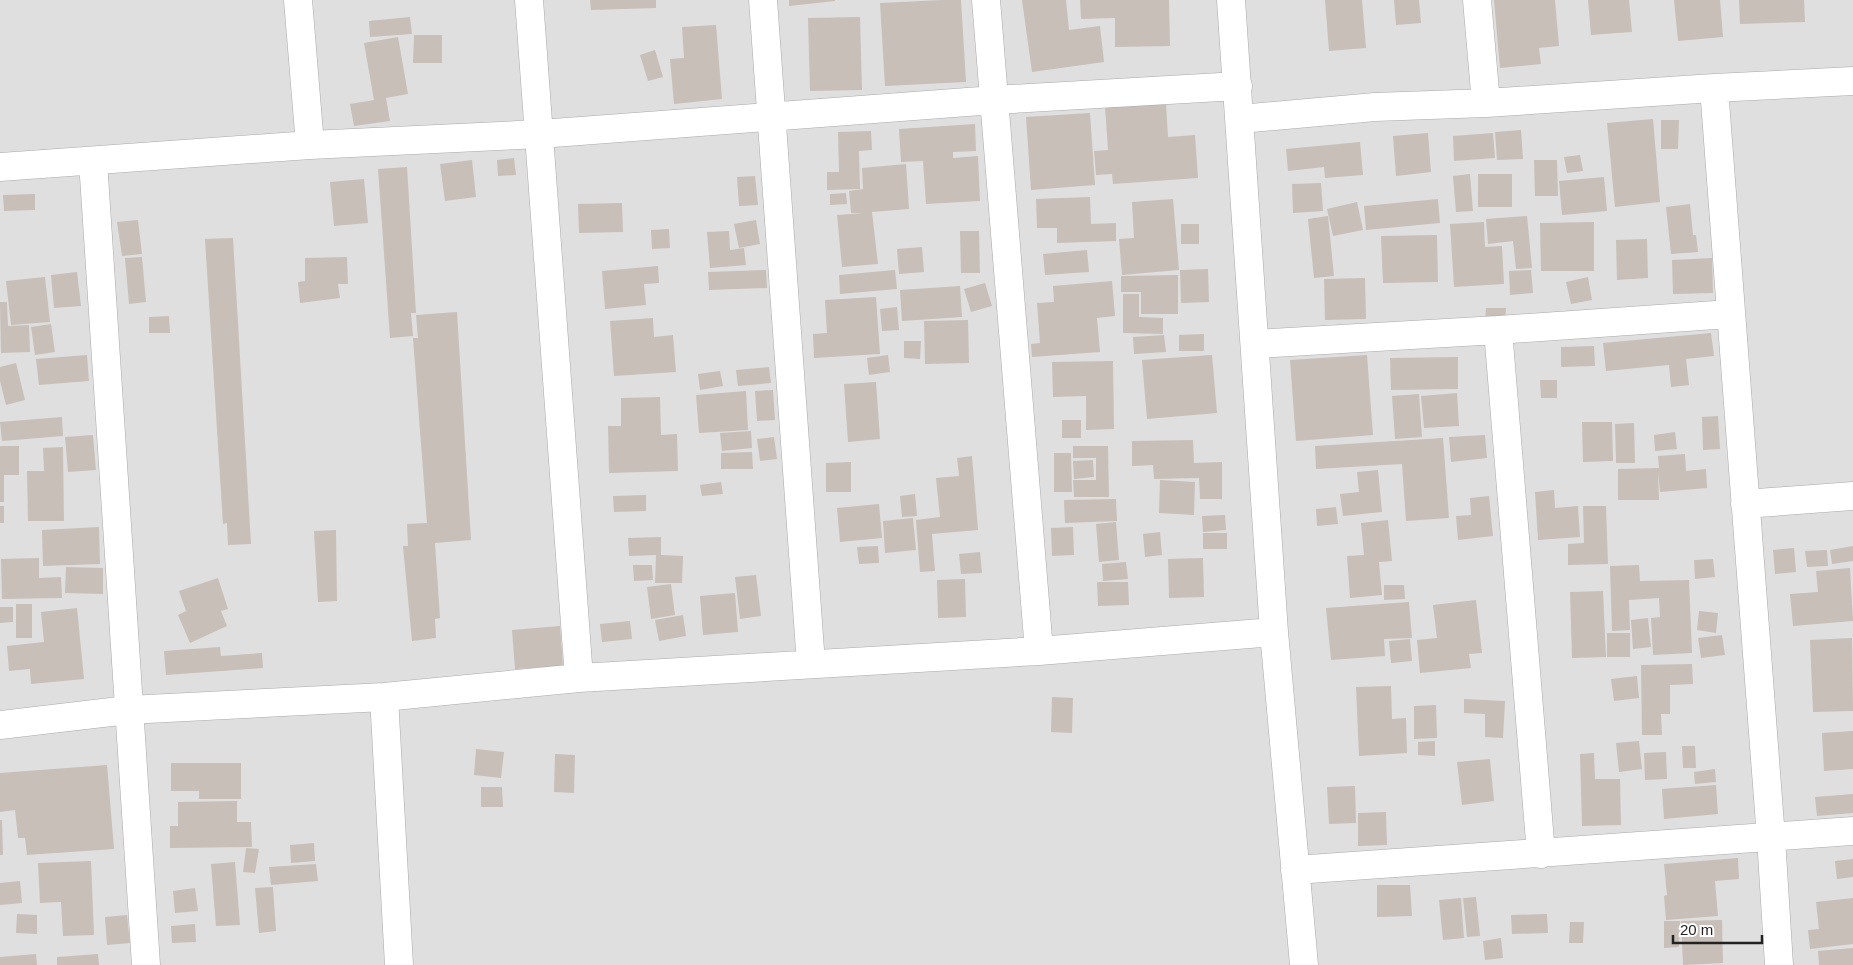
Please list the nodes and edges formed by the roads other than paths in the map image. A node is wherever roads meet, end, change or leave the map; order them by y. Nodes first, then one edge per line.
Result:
1 (298, 0) edge
2 (530, 0) edge
3 (763, 0) edge
4 (986, 0) edge
5 (1231, 0) edge
6 (1477, 0) edge
7 (1853, 81) edge
8 (1238, 86) junction
9 (1714, 88) junction
10 (994, 100) junction
11 (1486, 103) junction
12 (771, 117) junction
13 (1240, 119) junction
14 (540, 134) junction
15 (310, 145) junction
16 (93, 161) junction
17 (0, 166) edge
18 (1730, 314) junction
19 (1498, 330) junction
20 (1254, 344) junction
21 (1853, 496) edge
22 (1745, 504) junction
23 (1274, 632) junction
24 (1039, 651) junction
25 (811, 664) junction
26 (579, 678) junction
27 (384, 697) junction
28 (128, 710) junction
29 (0, 725) edge
30 (1853, 831) edge
31 (1771, 838) junction
32 (1541, 854) junction
33 (1295, 870) junction
34 (146, 965) edge
35 (399, 965) edge
36 (1304, 965) edge
37 (1779, 965) edge

1 - 15 street
2 - 14 street
3 - 12 street
4 - 10 street
5 - 8 street
6 - 11 street
7 - 9 street
8 - 10 street
8 - 13 street
9 - 11 street
9 - 18 street
10 - 12 street
10 - 24 street
11 - 13 street
12 - 14 street
12 - 25 street
13 - 20 street
14 - 15 street
14 - 26 street
15 - 16 street
16 - 17 street
16 - 28 street
18 - 19 street
18 - 22 street
19 - 20 street
19 - 32 street
20 - 23 street
21 - 22 street
22 - 31 street
23 - 24 street
23 - 33 street
24 - 25 street
25 - 26 street
26 - 27 street
27 - 28 street
27 - 35 street
28 - 29 street
28 - 34 street
30 - 31 street
31 - 32 street
31 - 37 street
32 - 33 street
33 - 36 street

